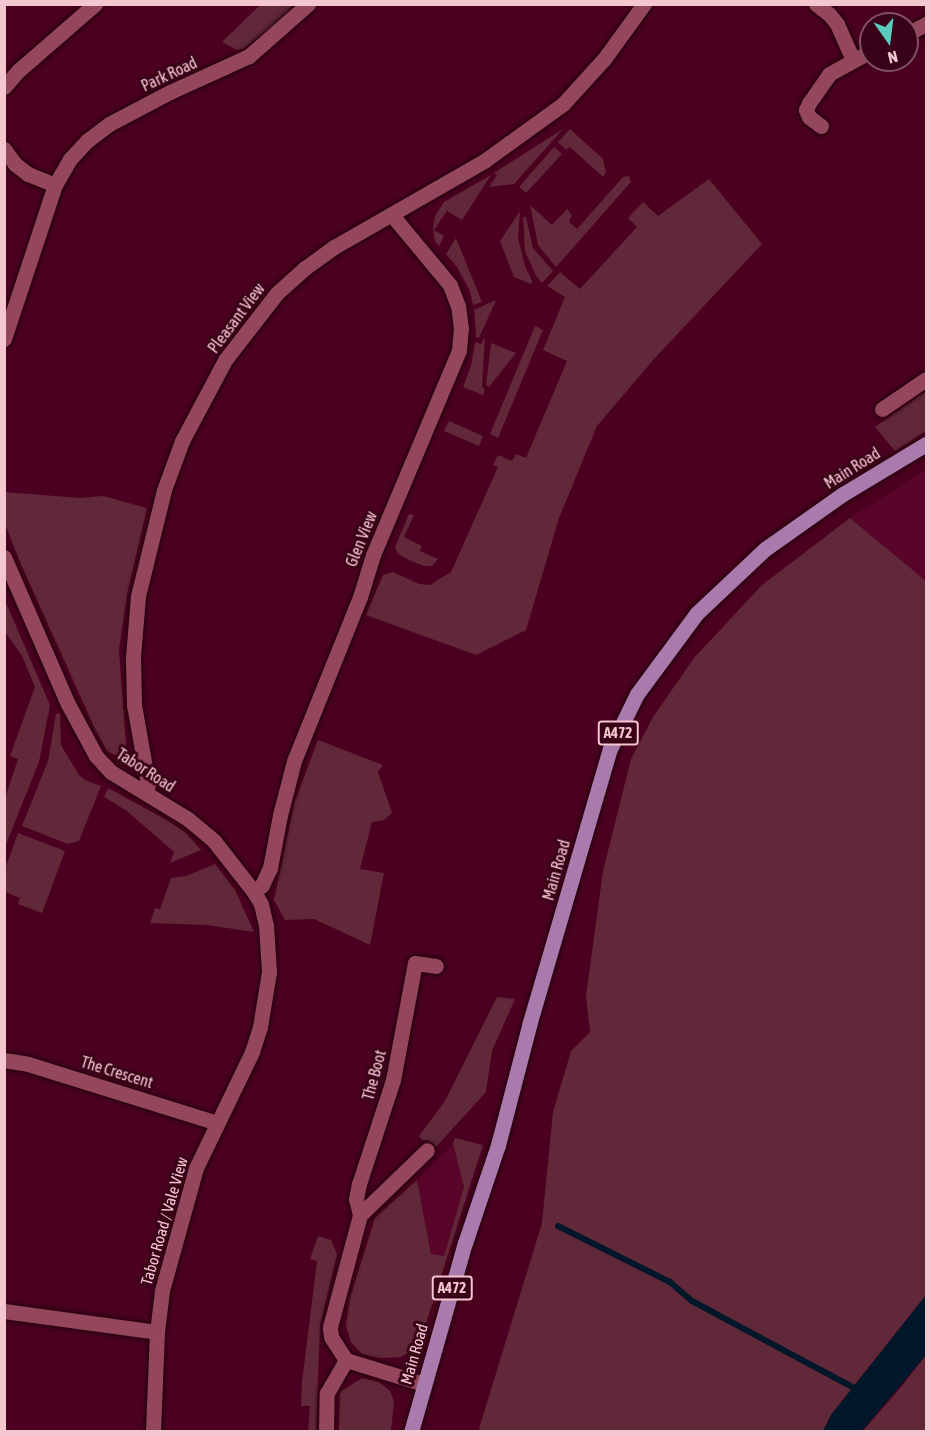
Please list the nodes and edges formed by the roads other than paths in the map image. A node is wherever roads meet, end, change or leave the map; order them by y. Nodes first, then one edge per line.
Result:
1 (95, 4) edge
2 (308, 4) edge
3 (644, 4) edge
4 (816, 4) edge
5 (859, 57) edge
6 (853, 60) junction
7 (4, 87) edge
8 (821, 126) dead end
9 (4, 148) edge
10 (55, 185) junction
11 (391, 214) junction
12 (4, 339) edge
13 (927, 379) edge
14 (882, 409) dead end
15 (927, 444) edge
16 (4, 557) edge
17 (146, 792) junction
18 (254, 892) junction
19 (266, 926) joint
20 (436, 966) dead end
21 (4, 1060) edge
22 (217, 1123) junction
23 (426, 1150) dead end
24 (360, 1215) junction
25 (4, 1311) edge
26 (156, 1332) junction
27 (346, 1360) junction
28 (424, 1384) junction
29 (153, 1431) edge
30 (326, 1431) edge
31 (411, 1431) edge

1 - 7 street
2 - 10 street, Park Road
3 - 11 street, Pleasant View
4 - 6 street
5 - 6 street
6 - 8 street
9 - 10 street
10 - 12 street, Park Road
11 - 17 street, Pleasant View
11 - 18 street, Glen View
13 - 14 street
15 - 28 main road, Main Road / A472
16 - 17 street, Tabor Road
17 - 18 street, Tabor Road
18 - 19 street, Tabor Road
19 - 22 street, Tabor Road / Vale View
20 - 24 street, The Boot
21 - 22 street, The Crescent
22 - 26 street, Tabor Road / Vale View
23 - 24 street
24 - 27 street
25 - 26 street
26 - 29 street, Tabor Road / Vale View
27 - 28 street
27 - 30 street
28 - 31 main road, Main Road / A472

